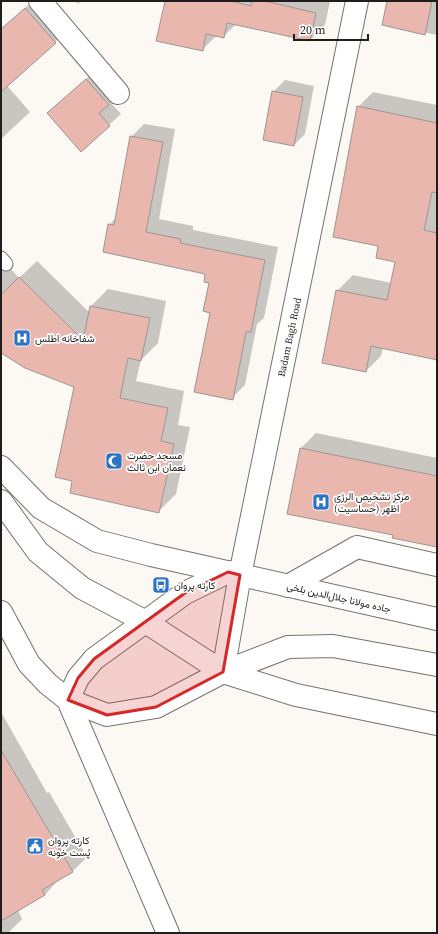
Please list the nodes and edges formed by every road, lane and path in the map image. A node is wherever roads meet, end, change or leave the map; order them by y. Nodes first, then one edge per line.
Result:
1 (40, 1) edge
2 (357, 1) edge
3 (118, 94) dead end
4 (1, 467) edge
5 (1, 501) edge
6 (437, 565) edge
7 (234, 574) junction
8 (288, 586) junction
9 (1, 612) edge
10 (437, 619) edge
11 (144, 621) junction
12 (437, 665) edge
13 (223, 672) junction
14 (68, 700) junction
15 (437, 724) edge
16 (168, 933) edge

1 - 3 main road
2 - 7 main road, Badam Bagh Road
4 - 7 main road, جاده مولانا جلال‌الدین بلخی
5 - 11 main road
6 - 8 main road
7 - 8 main road, جاده مولانا جلال‌الدین بلخی
7 - 11 main road
7 - 13 main road, Badam Bagh Road
8 - 10 main road, جاده مولانا جلال‌الدین بلخی
9 - 14 main road
11 - 13 main road
11 - 14 main road
12 - 13 main road
13 - 14 main road
13 - 15 main road
14 - 16 main road

